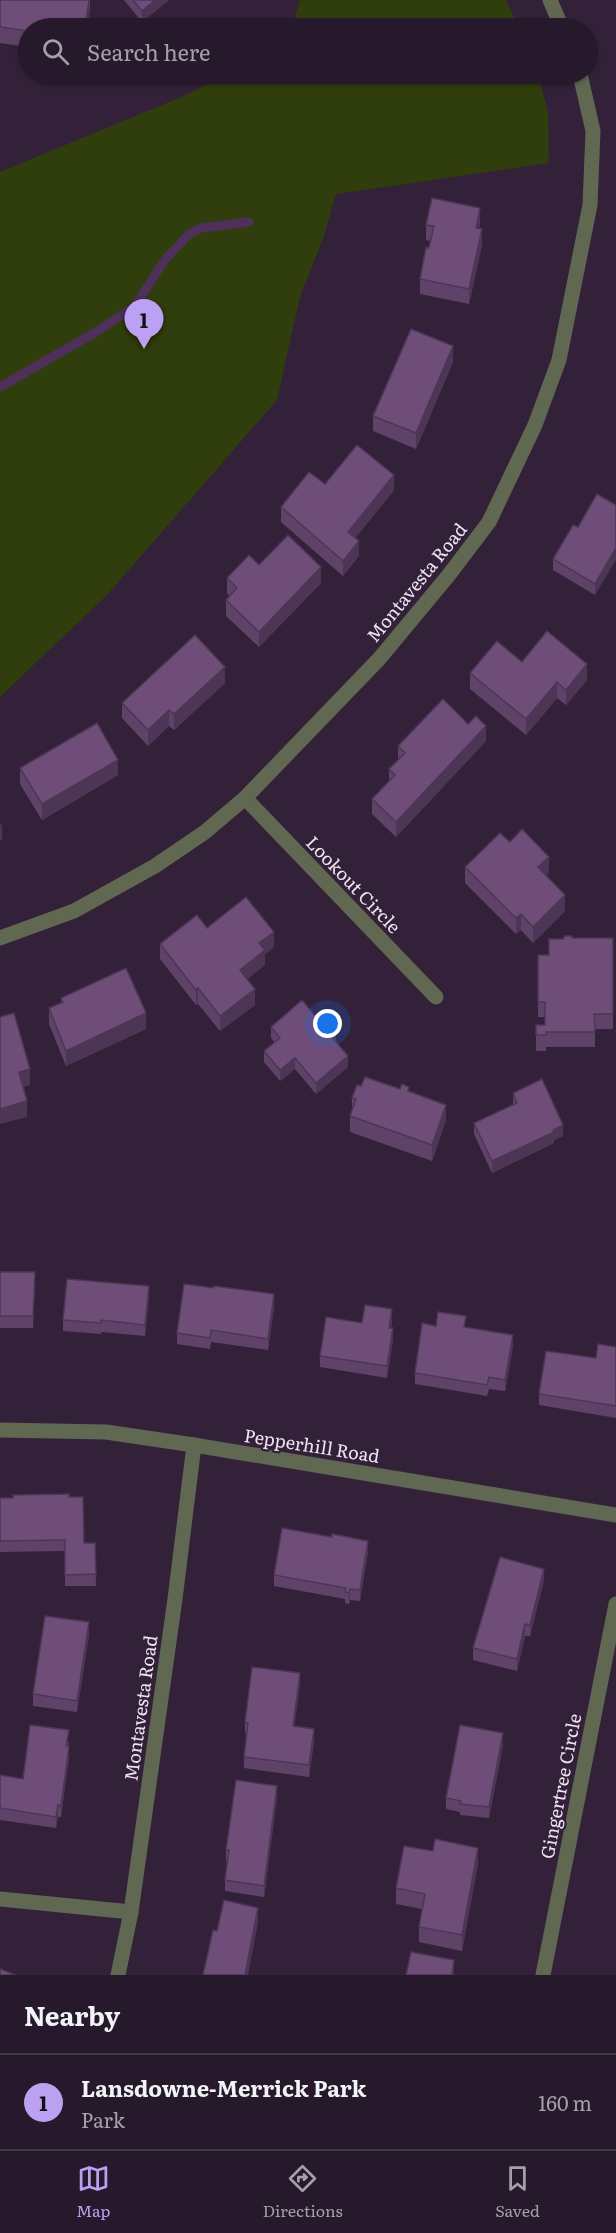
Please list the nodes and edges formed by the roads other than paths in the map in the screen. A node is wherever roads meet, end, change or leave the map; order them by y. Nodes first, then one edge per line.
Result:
1 (550, 0) edge
2 (558, 18) edge
3 (582, 84) edge
4 (245, 798) junction
5 (0, 938) edge
6 (436, 997) dead end
7 (0, 1430) edge
8 (194, 1445) junction
9 (616, 1515) edge
10 (616, 1605) edge
11 (0, 1899) edge
12 (131, 1912) junction
13 (118, 1975) edge
14 (543, 1975) edge

1 - 2 street
3 - 4 street, Montavesta Road
4 - 5 street, Montavesta Road
4 - 6 street, Lookout Circle
7 - 8 street, Pepperhill Road
8 - 9 street, Pepperhill Road
8 - 12 street, Montavesta Road
10 - 14 street, Gingertree Circle
11 - 12 street
12 - 13 street, Montavesta Road

